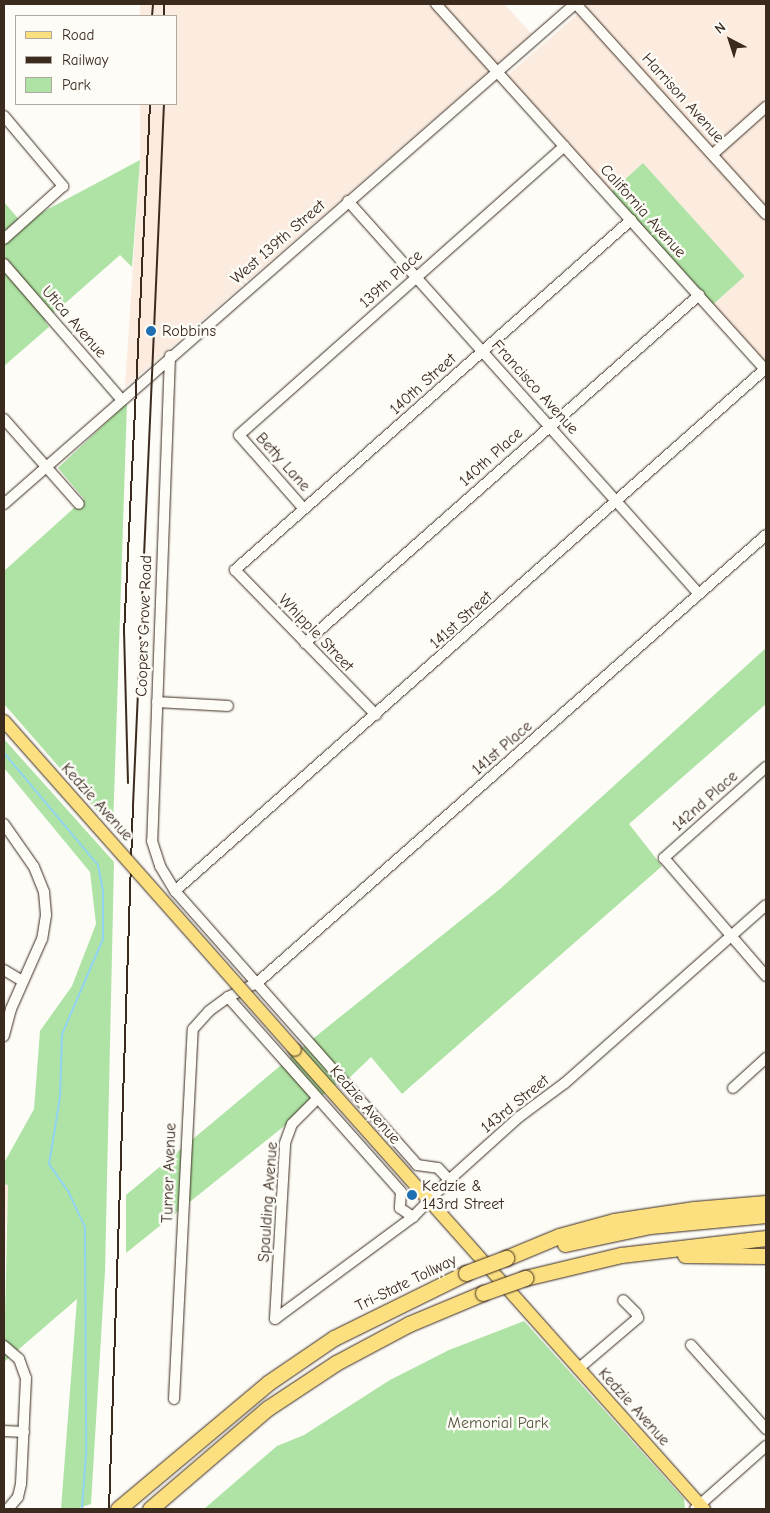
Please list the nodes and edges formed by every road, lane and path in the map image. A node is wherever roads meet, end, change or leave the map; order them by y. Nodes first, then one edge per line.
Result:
1 (576, 4) edge
2 (438, 5) edge
3 (497, 72) junction
4 (766, 108) edge
5 (4, 116) edge
6 (564, 146) junction
7 (713, 154) junction
8 (348, 200) junction
9 (766, 214) edge
10 (631, 220) junction
11 (4, 239) edge
12 (4, 264) edge
13 (416, 277) junction
14 (699, 295) junction
15 (482, 351) junction
16 (170, 356) junction
17 (766, 370) edge
18 (122, 400) junction
19 (4, 419) edge
20 (549, 426) junction
21 (239, 435) joint
22 (46, 467) junction
23 (617, 502) junction
24 (4, 504) edge
25 (78, 504) dead end
26 (304, 509) junction
27 (766, 535) edge
28 (235, 570) joint
29 (699, 594) junction
30 (305, 643) junction
31 (157, 702) junction
32 (228, 706) dead end
33 (376, 715) junction
34 (4, 721) edge
35 (766, 766) edge
36 (4, 824) edge
37 (175, 891) junction
38 (766, 905) edge
39 (730, 936) junction
40 (4, 970) edge
41 (766, 976) edge
42 (22, 982) junction
43 (258, 983) junction
44 (228, 997) junction
45 (4, 1036) edge
46 (766, 1058) edge
47 (733, 1088) dead end
48 (317, 1099) junction
49 (448, 1180) junction
50 (428, 1202) junction
51 (766, 1203) edge
52 (766, 1216) edge
53 (413, 1217) junction
54 (766, 1238) edge
55 (621, 1255) junction
56 (766, 1256) edge
57 (506, 1258) junction
58 (623, 1300) dead end
59 (276, 1319) joint
60 (691, 1345) dead end
61 (4, 1346) edge
62 (578, 1368) junction
63 (174, 1399) dead end
64 (766, 1429) edge
65 (4, 1431) edge
66 (24, 1432) junction
67 (766, 1446) edge
68 (700, 1508) edge
69 (8, 1509) edge
70 (118, 1509) edge
71 (150, 1509) edge

1 - 3 street, West 139th Street
1 - 7 street, Harrison Avenue
2 - 3 street, California Avenue
3 - 6 street, California Avenue
3 - 8 street, West 139th Street
4 - 7 street
5 - 11 street
6 - 10 street, California Avenue
6 - 13 street, 139th Place
7 - 9 street, Harrison Avenue
8 - 13 street, Francisco Avenue
8 - 16 street, West 139th Street
10 - 14 street, California Avenue
10 - 15 street, 140th Street
12 - 18 street, Utica Avenue
13 - 15 street, Francisco Avenue
13 - 21 street, 139th Place
14 - 17 street, California Avenue
14 - 20 street, 140th Place
15 - 20 street, Francisco Avenue
15 - 26 street, 140th Street
16 - 18 street, West 139th Street
16 - 31 street, Coopers Grove Road
17 - 23 street, 141st Street
18 - 22 street, West 139th Street
19 - 22 street
20 - 23 street, Francisco Avenue
20 - 30 street, 140th Place
21 - 26 street, Betty Lane
22 - 24 street, West 139th Street
22 - 25 street
23 - 29 street, Francisco Avenue
23 - 33 street, 141st Street
26 - 28 street, 140th Street
27 - 29 street, 141st Place
28 - 30 street, Whipple Street
29 - 43 street, 141st Place
30 - 33 street, Whipple Street
31 - 32 street
31 - 37 street, Coopers Grove Road
33 - 37 street, 141st Street
34 - 50 main road, Kedzie Avenue, bridge
35 - 39 street, 142nd Place
36 - 42 street
37 - 43 street, Coopers Grove Road
38 - 39 street, 143rd Street
39 - 41 street
39 - 49 street, 143rd Street
40 - 42 street
42 - 45 street
43 - 44 street, Turner Avenue
43 - 49 street, Coopers Grove Road
44 - 48 street
44 - 63 street, Turner Avenue
46 - 47 street
48 - 53 street
48 - 59 street, Spaulding Avenue
49 - 50 street, 143rd Street
50 - 53 street, 143rd Street
50 - 62 main road, Kedzie Avenue
51 - 57 highway
52 - 57 highway, Tri-State Tollway
53 - 59 street, 143rd Street
54 - 55 highway
55 - 56 highway
55 - 71 highway, bridge
57 - 70 highway, Tri-State Tollway, bridge
58 - 62 street
60 - 64 street
61 - 66 street
62 - 68 main road, Kedzie Avenue
65 - 66 street
66 - 69 street
67 - 68 street

